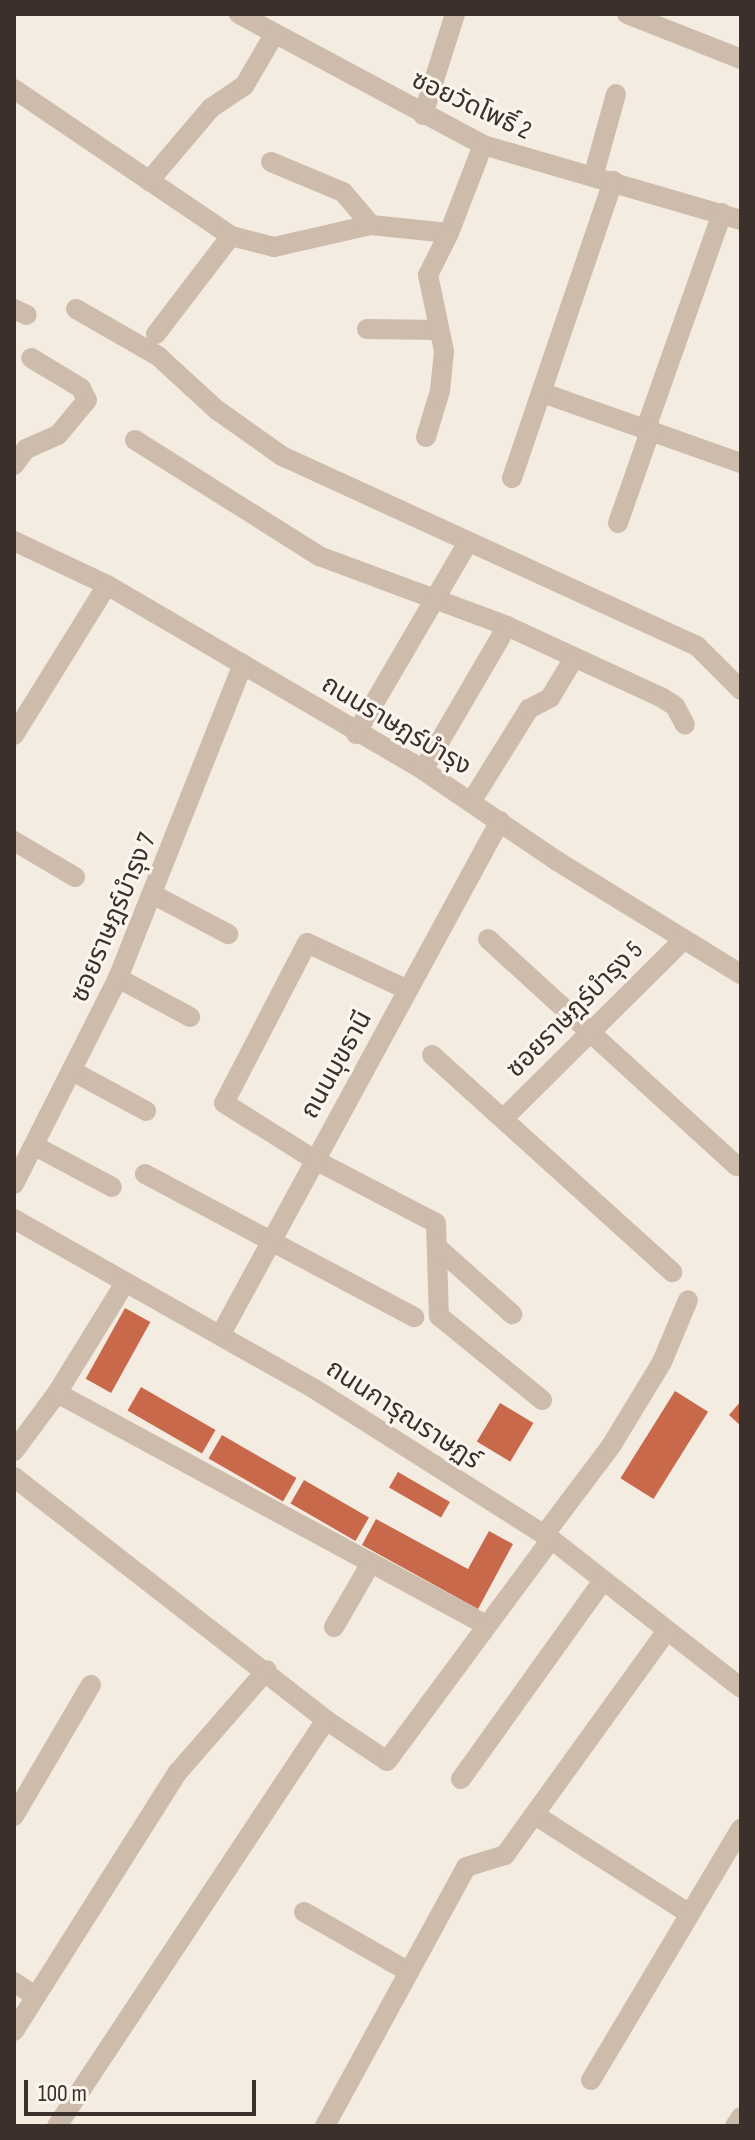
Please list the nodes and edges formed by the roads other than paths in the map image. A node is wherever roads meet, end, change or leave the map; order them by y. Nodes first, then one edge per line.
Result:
1 (239, 14) edge
2 (455, 14) edge
3 (627, 14) edge
4 (275, 33) junction
5 (741, 59) edge
6 (14, 89) edge
7 (616, 94) dead end
8 (423, 115) junction
9 (483, 145) junction
10 (271, 162) dead end
11 (603, 179) junction
12 (149, 181) junction
13 (732, 216) edge
14 (371, 225) junction
15 (449, 233) junction
16 (231, 236) junction
17 (76, 309) dead end
18 (367, 329) dead end
19 (439, 330) junction
20 (156, 334) dead end
21 (31, 358) dead end
22 (543, 393) junction
23 (649, 429) junction
24 (426, 437) dead end
25 (135, 440) dead end
26 (741, 463) edge
27 (14, 465) edge
28 (512, 478) dead end
29 (618, 523) dead end
30 (14, 541) edge
31 (468, 542) junction
32 (107, 585) junction
33 (438, 598) junction
34 (507, 626) junction
35 (574, 658) junction
36 (243, 664) junction
37 (741, 690) edge
38 (685, 725) dead end
39 (356, 734) junction
40 (14, 735) edge
41 (423, 770) junction
42 (471, 802) junction
43 (500, 821) junction
44 (14, 841) edge
45 (75, 877) dead end
46 (154, 895) junction
47 (228, 934) dead end
48 (488, 939) dead end
49 (684, 939) junction
50 (739, 970) edge
51 (118, 978) junction
52 (408, 990) junction
53 (190, 1017) dead end
54 (590, 1032) junction
55 (432, 1055) dead end
56 (74, 1072) junction
57 (146, 1111) dead end
58 (503, 1119) junction
59 (35, 1146) junction
60 (315, 1160) junction
61 (737, 1166) dead end
62 (145, 1174) dead end
63 (14, 1184) edge
64 (112, 1187) dead end
65 (14, 1219) edge
66 (271, 1244) junction
67 (437, 1247) junction
68 (672, 1272) dead end
69 (125, 1283) junction
70 (688, 1300) dead end
71 (512, 1314) dead end
72 (414, 1317) dead end
73 (221, 1334) junction
74 (57, 1393) junction
75 (542, 1400) dead end
76 (14, 1451) edge
77 (14, 1477) edge
78 (548, 1537) junction
79 (371, 1563) junction
80 (602, 1582) junction
81 (485, 1624) junction
82 (334, 1627) dead end
83 (667, 1630) junction
84 (267, 1670) junction
85 (91, 1685) dead end
86 (741, 1688) edge
87 (326, 1720) junction
88 (461, 1779) dead end
89 (535, 1815) junction
90 (14, 1816) edge
91 (741, 1828) edge
92 (304, 1912) dead end
93 (688, 1913) junction
94 (409, 1972) junction
95 (14, 1982) edge
96 (35, 1996) junction
97 (14, 2031) edge
98 (591, 2080) dead end
99 (741, 2117) edge
100 (57, 2126) edge
101 (325, 2126) edge
102 (735, 2126) edge

1 - 4 street, ซอยวัดโพธิ์ 2
2 - 8 street
3 - 5 street
4 - 8 street, ซอยวัดโพธิ์ 2
4 - 12 street
6 - 12 street
7 - 11 street
8 - 9 street, ซอยวัดโพธิ์ 2
9 - 11 street, ซอยวัดโพธิ์ 2
9 - 15 street
10 - 14 street
11 - 13 street, ซอยวัดโพธิ์ 2
11 - 22 street
12 - 16 street
13 - 23 street
14 - 15 street
14 - 16 street
15 - 19 street
16 - 20 street
17 - 31 street
18 - 19 street
19 - 24 street
21 - 27 street
22 - 23 street
22 - 28 street
23 - 26 street
23 - 29 street
25 - 33 street
30 - 32 street, ถนนราษฎร์บำรุง
31 - 33 street
31 - 37 street
32 - 36 street, ถนนราษฎร์บำรุง
32 - 40 street
33 - 34 street
33 - 39 street
34 - 35 street
34 - 41 street
35 - 38 street
35 - 42 street
36 - 39 street, ถนนราษฎร์บำรุง
36 - 46 street, ซอยราษฎร์บำรุง 7
39 - 41 street, ถนนราษฎร์บำรุง
41 - 42 street, ถนนราษฎร์บำรุง
42 - 43 street, ถนนราษฎร์บำรุง
43 - 49 street, ถนนราษฎร์บำรุง
43 - 52 street, ถนนมุขธานี
44 - 45 street
46 - 47 street
46 - 51 street, ซอยราษฎร์บำรุง 7
48 - 54 street
49 - 50 street, ถนนราษฎร์บำรุง
49 - 54 street, ซอยราษฎร์บำรุง 5
51 - 53 street
51 - 56 street, ซอยราษฎร์บำรุง 7
52 - 60 street, ถนนมุขธานี
52 - 60 street
54 - 58 street, ซอยราษฎร์บำรุง 5
54 - 61 street
55 - 58 street
56 - 57 street
56 - 59 street, ซอยราษฎร์บำรุง 7
58 - 68 street
59 - 63 street, ซอยราษฎร์บำรุง 7
59 - 64 street
60 - 66 street, ถนนมุขธานี
60 - 67 street
62 - 66 street
65 - 69 street, ถนนการุณราษฏร์
66 - 72 street
66 - 73 street, ถนนมุขธานี
67 - 71 street
67 - 75 street
69 - 73 street, ถนนการุณราษฏร์
69 - 74 street
70 - 78 street
73 - 78 street, ถนนการุณราษฏร์
74 - 76 street
74 - 79 street
77 - 84 street
78 - 80 street, ถนนการุณราษฏร์
78 - 81 street
79 - 81 street
79 - 82 street
80 - 83 street, ถนนการุณราษฏร์
80 - 88 street
81 - 87 street
83 - 86 street, ถนนการุณราษฏร์
83 - 89 street
84 - 87 street
84 - 96 street
85 - 90 street
87 - 100 street
89 - 93 street
89 - 94 street
91 - 93 street
92 - 94 street
93 - 98 street
94 - 101 street
95 - 96 street
96 - 97 street
99 - 102 street

